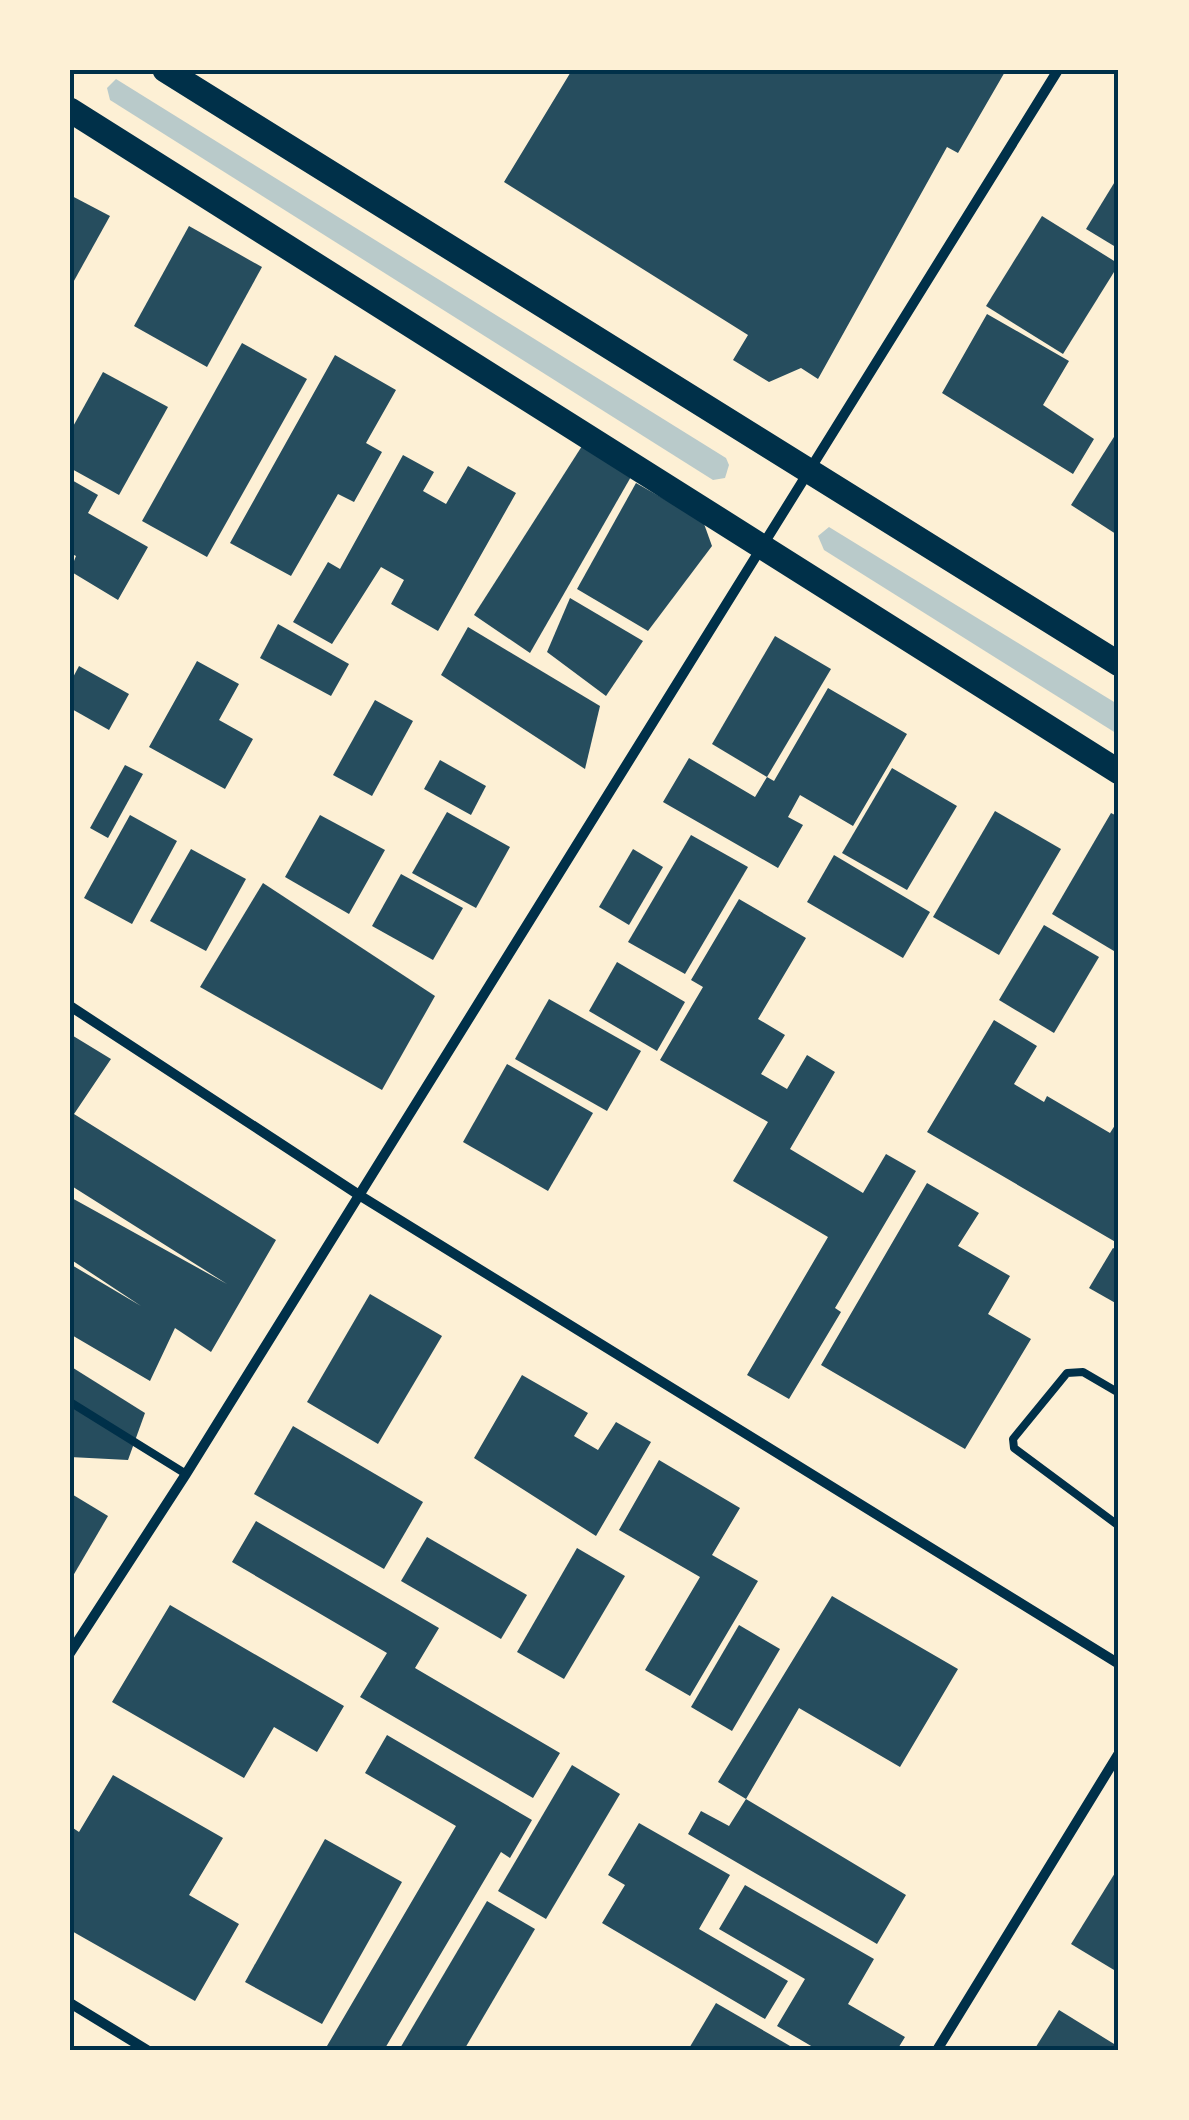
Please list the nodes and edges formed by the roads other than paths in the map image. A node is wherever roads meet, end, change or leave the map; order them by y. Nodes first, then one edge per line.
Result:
1 (165, 70) edge
2 (1058, 70) edge
3 (70, 110) edge
4 (809, 471) junction
5 (762, 547) junction
6 (1119, 664) edge
7 (1119, 772) edge
8 (70, 1006) edge
9 (359, 1195) junction
10 (1119, 1393) edge
11 (70, 1402) edge
12 (186, 1474) junction
13 (1119, 1526) edge
14 (70, 1653) edge
15 (1119, 1664) edge
16 (1119, 1753) edge
17 (70, 2004) edge
18 (147, 2050) edge
19 (937, 2050) edge

1 - 4 main road
2 - 4 street
3 - 5 main road
4 - 5 street
4 - 6 main road
5 - 7 main road
5 - 9 street
8 - 9 street
9 - 12 street
9 - 15 street
10 - 13 lane
11 - 12 lane
12 - 14 street
16 - 19 street
17 - 18 street

